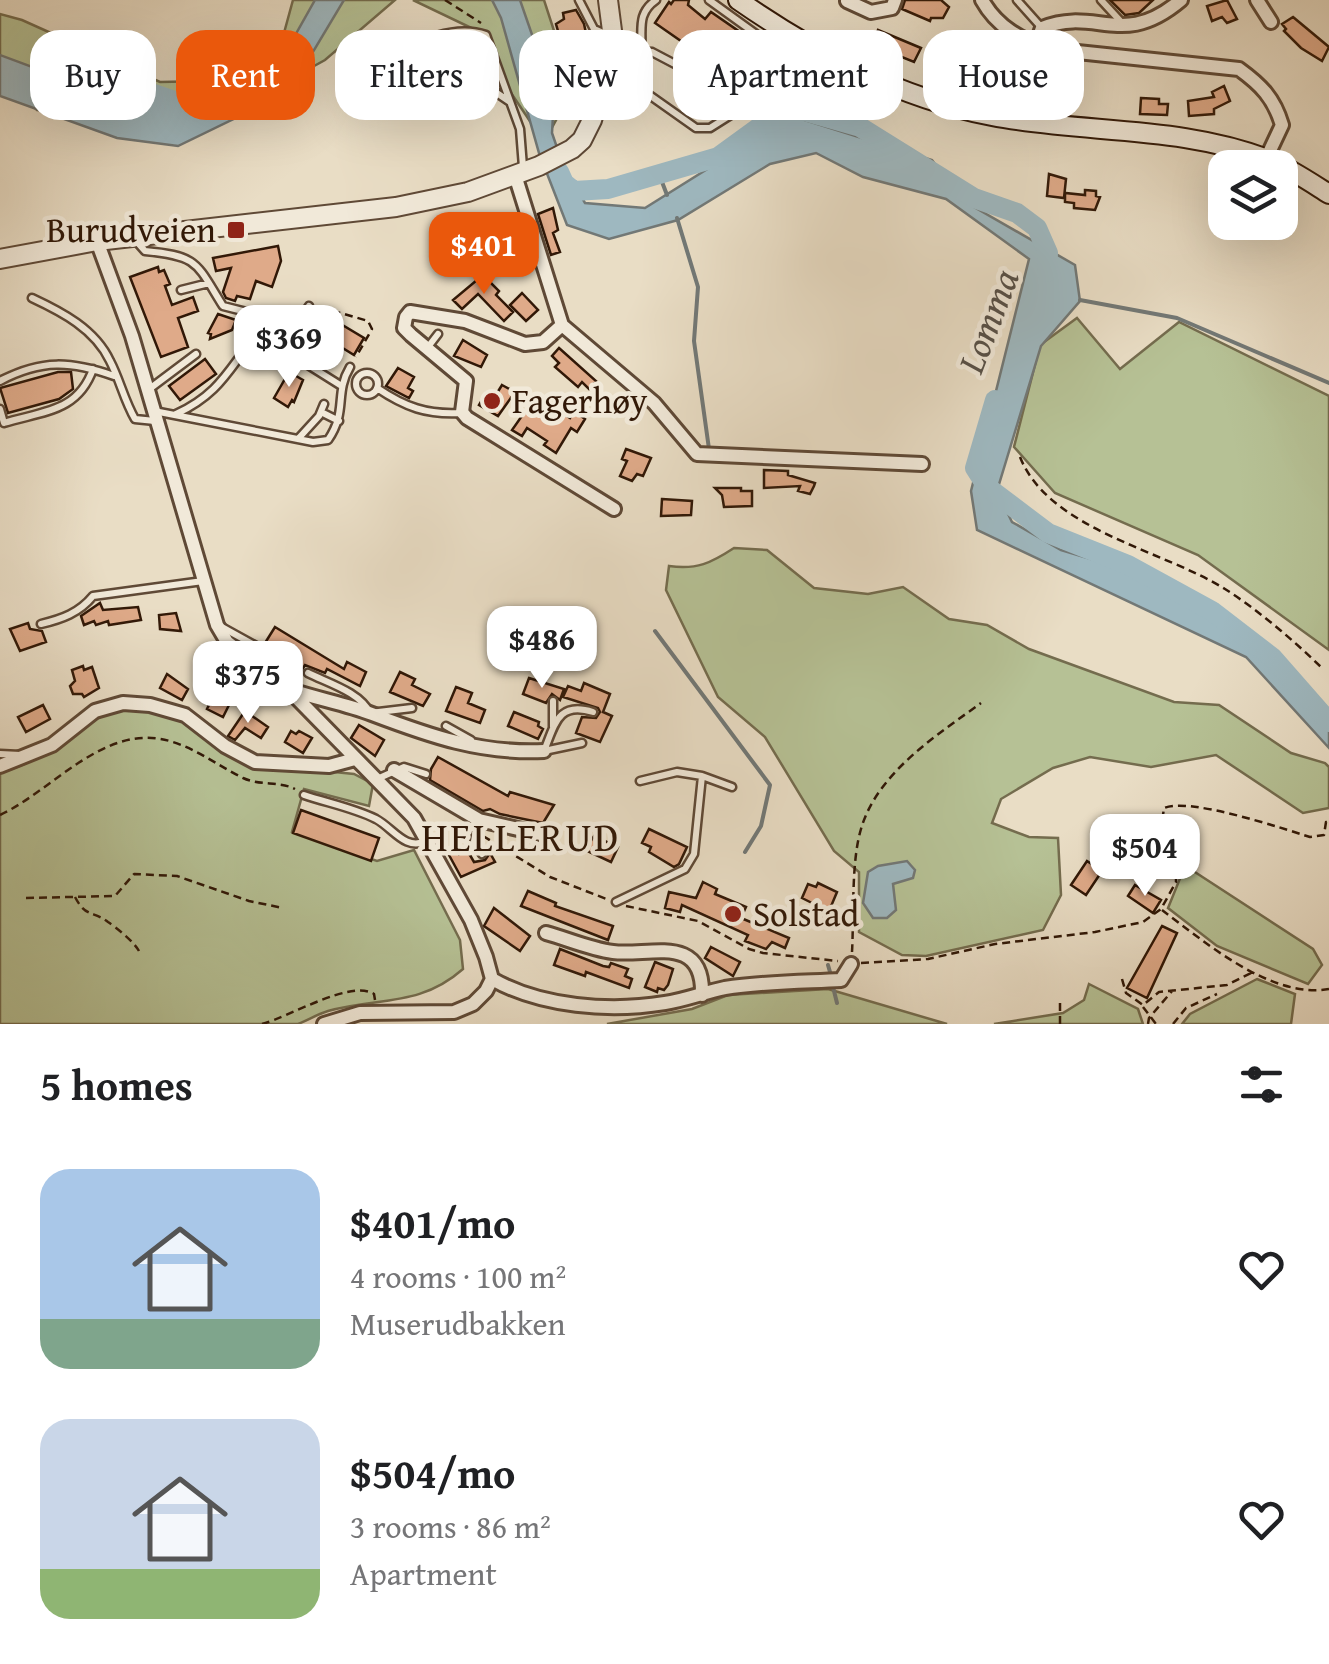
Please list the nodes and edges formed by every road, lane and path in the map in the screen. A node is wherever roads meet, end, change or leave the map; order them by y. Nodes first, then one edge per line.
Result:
1 (446, 0) edge
2 (579, 0) edge
3 (608, 0) edge
4 (656, 0) edge
5 (709, 0) edge
6 (738, 0) edge
7 (847, 0) edge
8 (895, 0) edge
9 (982, 0) edge
10 (1017, 0) edge
11 (1102, 0) edge
12 (1181, 0) edge
13 (1257, 0) edge
14 (1271, 22) dead end
15 (1126, 26) junction
16 (1042, 28) joint
17 (484, 30) edge
18 (595, 30) edge
19 (614, 30) edge
20 (640, 30) edge
21 (753, 30) edge
22 (1009, 30) edge
23 (1084, 53) edge
24 (499, 70) edge
25 (499, 95) edge
26 (511, 103) junction
27 (592, 120) edge
28 (685, 120) edge
29 (722, 120) edge
30 (1233, 150) edge
31 (1270, 150) edge
32 (526, 171) junction
33 (1298, 176) edge
34 (1329, 194) edge
35 (134, 236) junction
36 (97, 241) junction
37 (0, 259) edge
38 (209, 282) junction
39 (181, 290) dead end
40 (32, 298) dead end
41 (308, 306) joint
42 (562, 325) junction
43 (438, 334) dead end
44 (288, 343) junction
45 (428, 347) junction
46 (264, 351) dead end
47 (196, 354) dead end
48 (350, 368) joint
49 (92, 369) junction
50 (115, 376) junction
51 (0, 381) edge
52 (340, 385) junction
53 (377, 388) junction
54 (147, 390) junction
55 (360, 392) junction
56 (342, 400) junction
57 (0, 408) edge
58 (462, 412) junction
59 (176, 414) junction
60 (154, 416) junction
61 (339, 421) junction
62 (298, 439) junction
63 (1020, 458) dead end
64 (922, 464) dead end
65 (614, 509) dead end
66 (203, 581) junction
67 (41, 624) dead end
68 (217, 625) junction
69 (287, 663) dead end
70 (1321, 667) dead end
71 (308, 673) dead end
72 (288, 689) junction
73 (553, 701) dead end
74 (982, 703) dead end
75 (412, 708) dead end
76 (593, 712) dead end
77 (370, 713) junction
78 (446, 726) dead end
79 (554, 728) junction
80 (582, 743) dead end
81 (472, 747) junction
82 (544, 752) junction
83 (0, 754) edge
84 (31, 756) junction
85 (355, 759) junction
86 (0, 766) edge
87 (426, 774) dead end
88 (385, 775) junction
89 (702, 776) junction
90 (640, 781) dead end
91 (732, 787) dead end
92 (304, 796) joint
93 (0, 814) edge
94 (1329, 823) edge
95 (476, 831) joint
96 (540, 834) dead end
97 (427, 840) junction
98 (482, 854) dead end
99 (26, 898) dead end
100 (75, 898) junction
101 (616, 902) junction
102 (283, 908) dead end
103 (1161, 909) junction
104 (546, 933) dead end
105 (139, 950) dead end
106 (851, 964) junction
107 (1252, 972) junction
108 (492, 979) junction
109 (1122, 979) dead end
110 (1329, 988) edge
111 (1174, 989) junction
112 (1194, 991) junction
113 (702, 994) junction
114 (1217, 994) dead end
115 (1060, 998) dead end
116 (1199, 1002) junction
117 (1142, 1006) junction
118 (378, 1012) junction
119 (1149, 1021) edge
120 (262, 1024) edge
121 (324, 1024) edge
122 (1060, 1024) edge
123 (1156, 1024) edge
124 (1174, 1024) edge

1 - 17 path
2 - 18 lane
3 - 19 street
4 - 20 lane
5 - 21 lane
6 - 30 street
7 - 8 street
9 - 22 street
10 - 16 lane
11 - 15 lane
12 - 15 street
13 - 14 street
15 - 16 street
23 - 31 street
24 - 26 lane
25 - 26 lane
26 - 32 lane
27 - 32 street
28 - 29 lane
32 - 35 street
32 - 42 street
33 - 34 street
35 - 36 street
35 - 38 lane
36 - 37 street
36 - 54 street
38 - 39 lane
38 - 59 lane
40 - 50 lane
41 - 44 lane
41 - 48 path
42 - 45 street
42 - 64 street
43 - 45 lane
44 - 46 lane
44 - 52 lane
45 - 58 street
47 - 54 lane
48 - 52 lane
49 - 50 lane
49 - 51 lane
49 - 57 lane
50 - 60 lane
52 - 56 lane
53 - 55 lane
53 - 55 lane
53 - 58 lane
54 - 60 street
55 - 56 lane
56 - 61 lane
58 - 65 street
59 - 60 lane
59 - 62 lane
60 - 66 street
61 - 62 lane
61 - 62 lane
63 - 70 path
66 - 67 lane
66 - 68 street
68 - 69 lane
68 - 72 street
71 - 77 lane
72 - 77 street
72 - 85 street
73 - 79 lane
74 - 106 path
75 - 77 lane
76 - 79 lane
77 - 81 street
78 - 81 lane
79 - 82 lane
80 - 82 lane
81 - 82 street
83 - 84 lane
84 - 85 street
84 - 86 street
85 - 88 street
87 - 88 lane
88 - 96 street
88 - 97 street
89 - 90 lane
89 - 91 lane
89 - 101 lane
92 - 93 path
92 - 97 lane
94 - 103 path
95 - 98 lane
95 - 101 path
97 - 108 street
99 - 100 path
100 - 102 path
100 - 105 path
101 - 106 path
103 - 106 path
103 - 107 path
104 - 113 street
106 - 113 street
107 - 110 path
107 - 112 path
108 - 113 street
108 - 118 street
109 - 117 path
111 - 112 path
111 - 117 path
111 - 119 path
112 - 116 path
114 - 116 path
115 - 122 path
116 - 124 path
117 - 119 path
118 - 120 path
118 - 121 street
119 - 123 path

